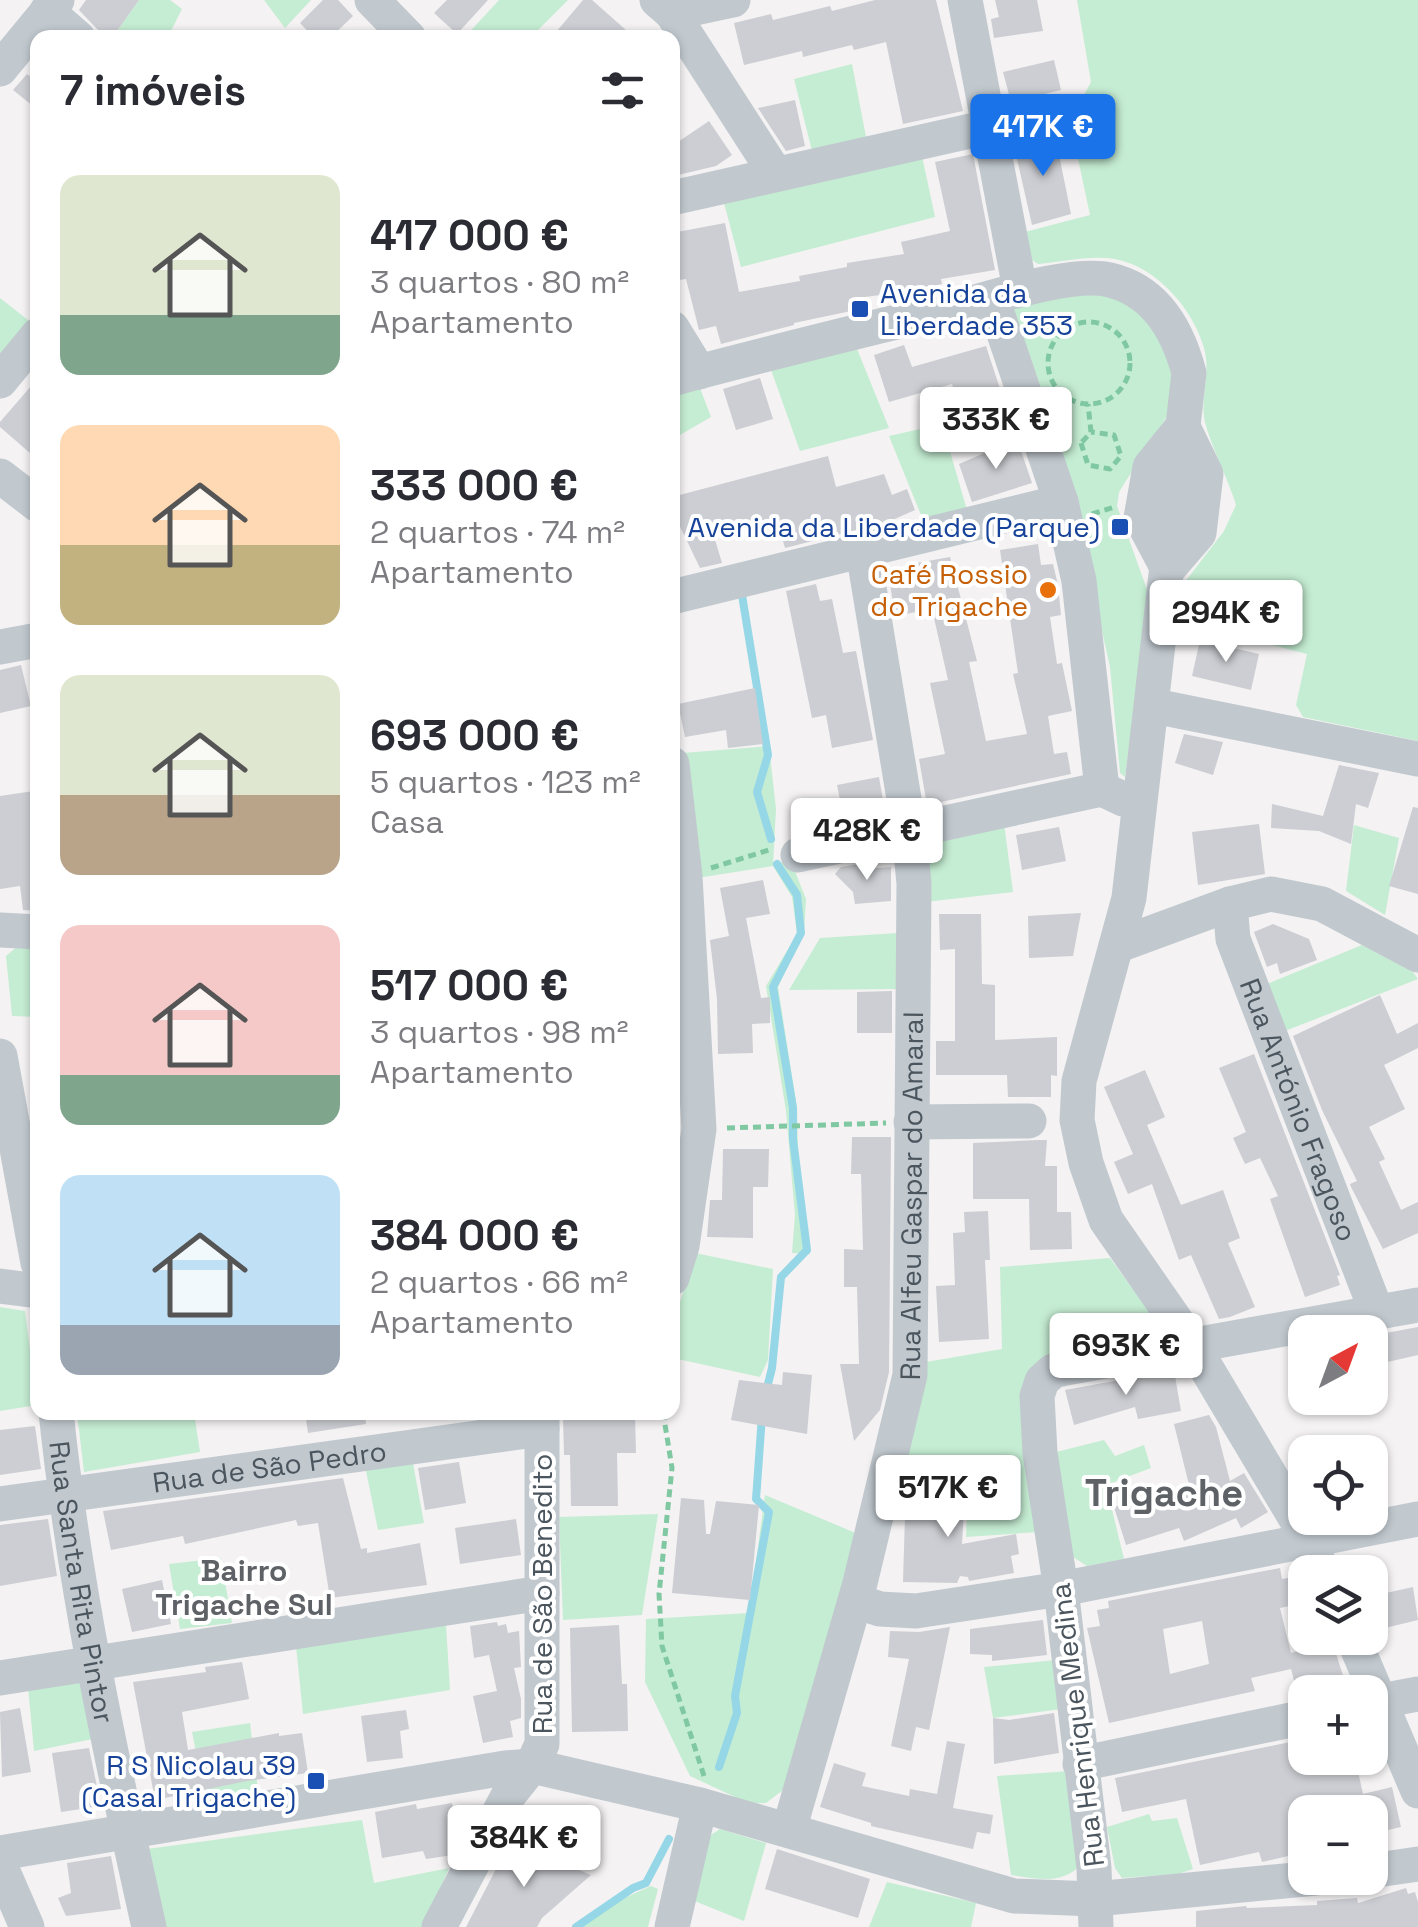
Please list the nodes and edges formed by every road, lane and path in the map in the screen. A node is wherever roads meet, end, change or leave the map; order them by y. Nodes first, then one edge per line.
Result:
1 (372, 0) edge
2 (733, 0) edge
3 (964, 0) edge
4 (52, 6) edge
5 (664, 6) edge
6 (32, 30) edge
7 (72, 30) edge
8 (401, 30) edge
9 (680, 30) edge
10 (680, 30) edge
11 (30, 33) edge
12 (0, 69) edge
13 (988, 126) junction
14 (775, 173) junction
15 (680, 196) edge
16 (1006, 294) junction
17 (30, 345) edge
18 (686, 375) edge
19 (0, 381) edge
20 (1088, 404) junction
21 (1182, 426) junction
22 (1091, 432) junction
23 (1081, 443) junction
24 (0, 476) edge
25 (1145, 497) junction
26 (1059, 498) junction
27 (30, 499) edge
28 (863, 551) junction
29 (1168, 569) junction
30 (680, 595) edge
31 (30, 641) edge
32 (0, 647) edge
33 (1154, 706) junction
34 (1418, 759) edge
35 (1102, 788) junction
36 (1139, 806) junction
37 (909, 829) junction
38 (798, 855) joint
39 (680, 879) edge
40 (680, 891) edge
41 (1230, 904) junction
42 (0, 930) edge
43 (30, 932) edge
44 (1116, 946) junction
45 (1418, 955) edge
46 (0, 1056) edge
47 (15, 1103) edge
48 (1029, 1121) dead end
49 (911, 1122) junction
50 (700, 1129) junction
51 (684, 1166) edge
52 (30, 1208) edge
53 (680, 1252) edge
54 (0, 1286) edge
55 (30, 1289) edge
56 (1418, 1306) edge
57 (1378, 1313) junction
58 (1192, 1344) junction
59 (57, 1420) edge
60 (664, 1420) edge
61 (542, 1421) edge
62 (64, 1495) junction
63 (0, 1504) edge
64 (1418, 1518) edge
65 (1308, 1539) junction
66 (1315, 1555) edge
67 (1061, 1589) junction
68 (542, 1594) junction
69 (855, 1601) junction
70 (96, 1663) junction
71 (0, 1678) edge
72 (1418, 1694) edge
73 (1388, 1700) edge
74 (1288, 1721) edge
75 (1388, 1727) edge
76 (1080, 1764) junction
77 (532, 1766) junction
78 (1418, 1791) edge
79 (700, 1805) junction
80 (788, 1830) junction
81 (127, 1832) junction
82 (0, 1854) edge
83 (1418, 1864) edge
84 (0, 1865) edge
85 (1388, 1868) edge
86 (1288, 1882) edge
87 (1095, 1913) edge
88 (27, 1927) edge
89 (150, 1927) edge
90 (439, 1927) edge
91 (672, 1927) edge

1 - 8 street
2 - 5 street
3 - 13 street
4 - 6 street
4 - 7 street
5 - 9 street
10 - 14 street
11 - 12 street
13 - 14 street
13 - 16 street
14 - 15 street
16 - 18 street
16 - 21 street
16 - 26 street
17 - 19 street
20 - 20 path
20 - 22 path
21 - 25 street
21 - 29 street
22 - 23 path
22 - 23 path
23 - 26 path
24 - 27 street
25 - 26 path
25 - 29 street
26 - 28 street
26 - 35 street
28 - 30 street
28 - 37 street, Rua Alfeu Gaspar do Amaral
29 - 33 street
31 - 32 street
33 - 34 street
33 - 36 street
35 - 36 street
35 - 37 street
36 - 44 street
37 - 38 street
37 - 49 street, Rua Alfeu Gaspar do Amaral
38 - 39 path
40 - 50 street
41 - 44 street
41 - 45 street
41 - 57 street, Rua António Fragoso
42 - 43 street
44 - 58 street
46 - 47 street
47 - 52 street
48 - 49 street
49 - 50 path
49 - 69 street, Rua Alfeu Gaspar do Amaral
50 - 51 street
51 - 53 street
54 - 55 street
56 - 57 street
57 - 58 street
58 - 65 street
58 - 67 street, Rua Henrique Medina
59 - 62 street, Rua Santa Rita Pintor
60 - 79 path
61 - 62 street, Rua de São Pedro
61 - 68 street, Rua de São Benedito
62 - 63 street, Rua de São Pedro
62 - 70 street, Rua Santa Rita Pintor
64 - 65 street
65 - 66 street
65 - 67 street
67 - 69 street
67 - 76 street, Rua Henrique Medina
68 - 70 street
68 - 77 street, Rua de São Benedito
69 - 80 street, Rua Alfeu Gaspar do Amaral
70 - 71 street
70 - 81 street, Rua Santa Rita Pintor
72 - 73 street
74 - 76 street
75 - 78 street
76 - 87 street, Rua Henrique Medina
77 - 79 street
77 - 81 street
77 - 90 street, Rua de São Benedito
79 - 80 street
79 - 91 street
80 - 87 street
81 - 82 street
81 - 89 street, Rua Santa Rita Pintor
83 - 85 street
84 - 88 street
86 - 87 street

